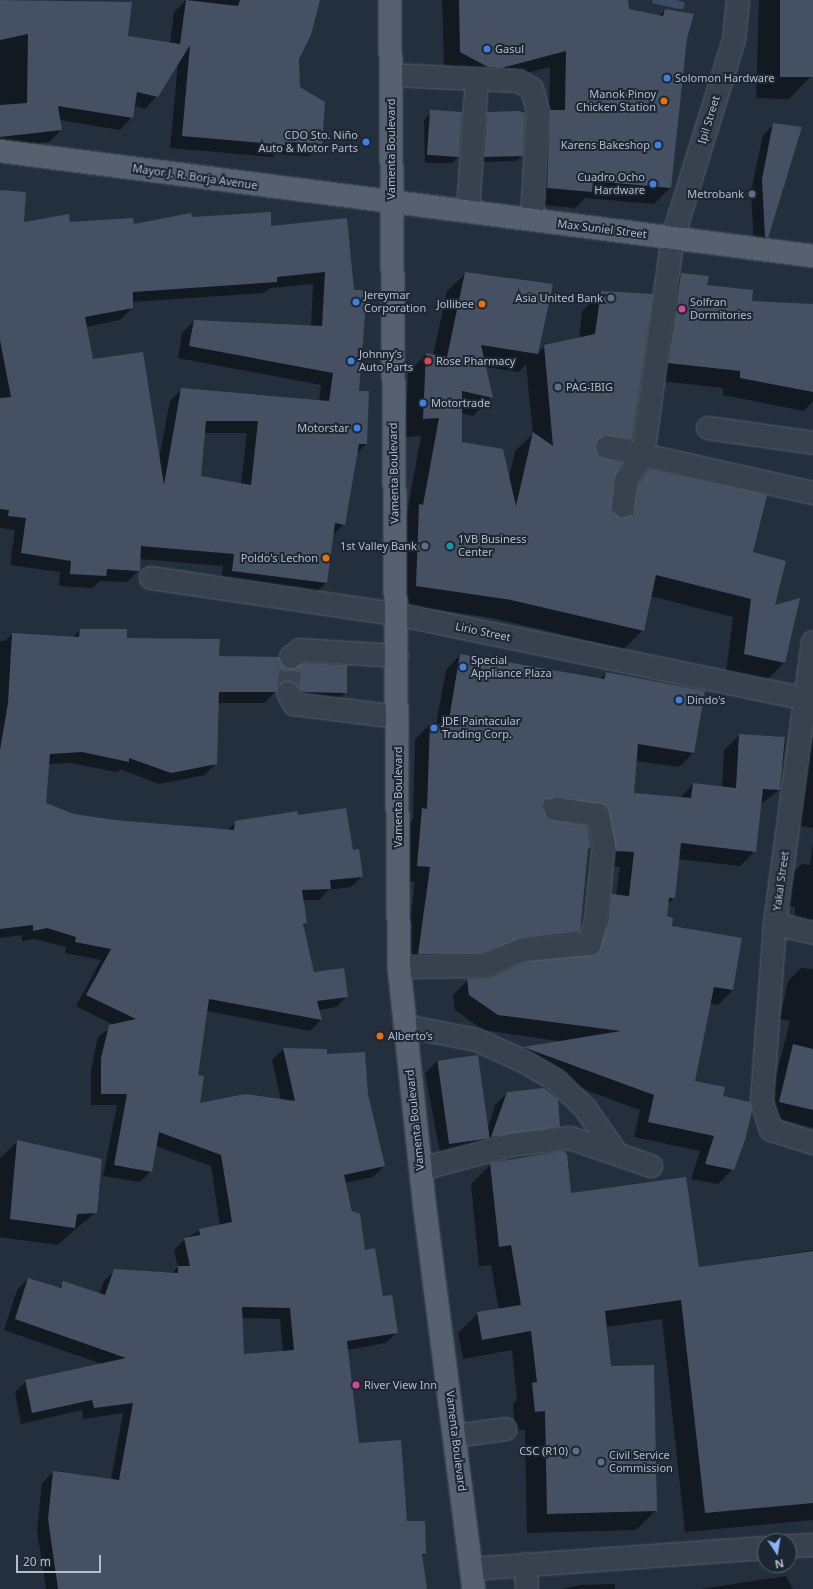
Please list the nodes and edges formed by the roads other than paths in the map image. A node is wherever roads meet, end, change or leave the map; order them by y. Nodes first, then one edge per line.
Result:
1 (390, 0) edge
2 (738, 0) edge
3 (391, 75) junction
4 (477, 79) junction
5 (0, 151) edge
6 (391, 203) junction
7 (468, 211) junction
8 (532, 220) junction
9 (673, 238) junction
10 (813, 256) edge
11 (708, 428) dead end
12 (813, 443) edge
13 (607, 447) dead end
14 (642, 455) junction
15 (813, 493) edge
16 (623, 506) dead end
17 (150, 578) dead end
18 (396, 614) junction
19 (813, 642) edge
20 (396, 656) junction
21 (291, 657) dead end
22 (288, 693) dead end
23 (809, 699) edge
24 (397, 717) junction
25 (555, 809) dead end
26 (775, 924) junction
27 (813, 933) edge
28 (399, 967) junction
29 (405, 1026) junction
30 (813, 1143) edge
31 (615, 1151) junction
32 (651, 1166) dead end
33 (421, 1169) junction
34 (506, 1429) dead end
35 (455, 1436) junction
36 (813, 1545) edge
37 (797, 1546) edge
38 (757, 1549) edge
39 (526, 1564) junction
40 (473, 1579) edge
41 (527, 1589) edge

1 - 3 main road, Vamenta Boulevard
2 - 9 street, Ipil Street
3 - 4 street
3 - 6 main road, Vamenta Boulevard
4 - 7 street
4 - 8 street
5 - 6 main road, Mayor J. R. Borja Avenue
6 - 7 main road, Max Suniel Street
6 - 18 main road, Vamenta Boulevard
7 - 8 main road, Max Suniel Street
8 - 9 main road, Max Suniel Street
9 - 10 main road, Max Suniel Street
9 - 14 street, Ipil Street
11 - 12 street
13 - 14 street
14 - 15 street
14 - 16 street
17 - 18 street, Lirio Street
18 - 20 main road, Vamenta Boulevard
18 - 23 street, Lirio Street
19 - 23 street, Yakal Street
20 - 21 street
20 - 24 main road, Vamenta Boulevard
22 - 24 street
23 - 26 street, Yakal Street
24 - 28 main road, Vamenta Boulevard
25 - 28 street
26 - 27 street
26 - 30 street, Yakal Street
28 - 29 main road, Vamenta Boulevard
29 - 31 street
29 - 33 main road, Vamenta Boulevard
31 - 32 street
31 - 33 street
33 - 35 main road, Vamenta Boulevard
34 - 35 street
35 - 40 main road, Vamenta Boulevard
36 - 37 street
38 - 39 street
39 - 40 street
39 - 41 street

